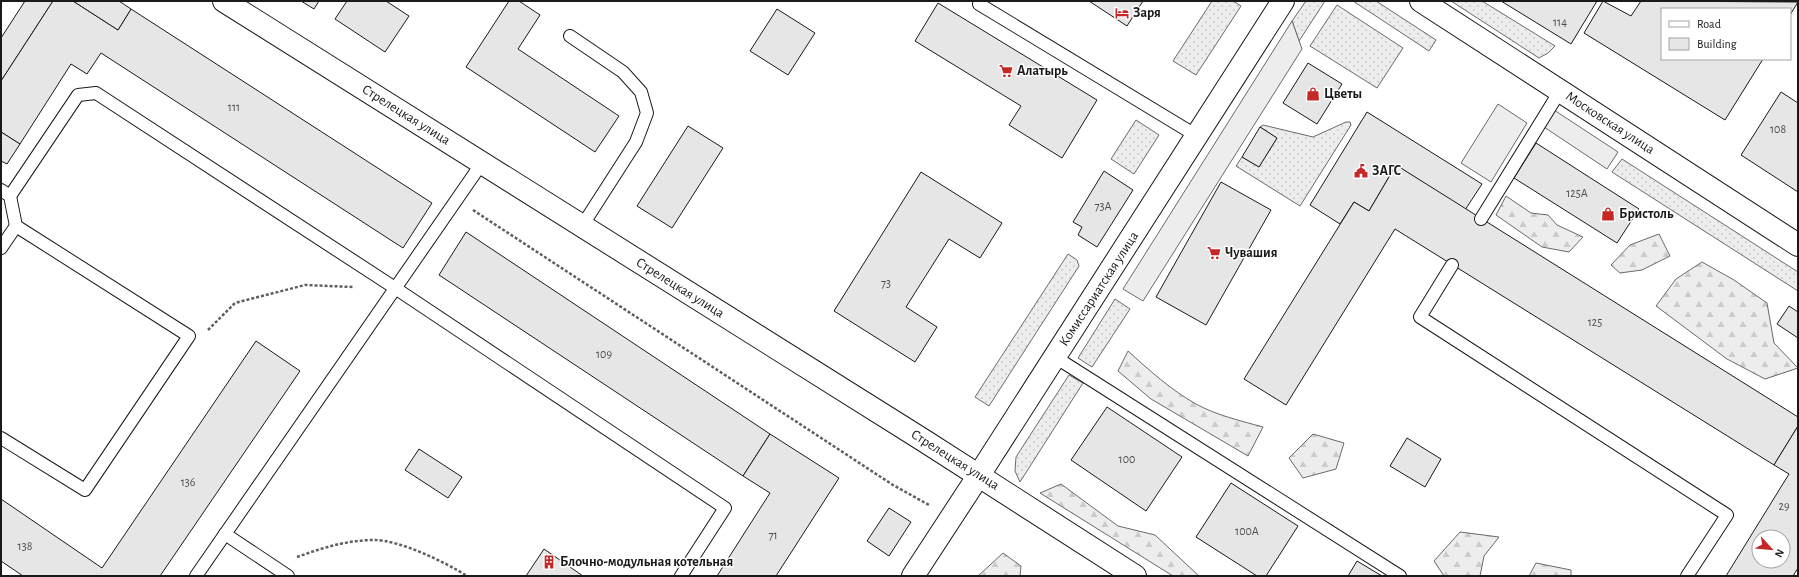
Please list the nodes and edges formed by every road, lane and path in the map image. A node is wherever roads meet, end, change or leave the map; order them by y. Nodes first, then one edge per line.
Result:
1 (224, 1) edge
2 (1283, 1) edge
3 (1421, 1) edge
4 (979, 4) dead end
5 (570, 36) dead end
6 (1560, 91) junction
7 (1197, 136) junction
8 (482, 163) junction
9 (6, 193) edge
10 (456, 199) junction
11 (1481, 219) dead end
12 (16, 226) junction
13 (582, 226) junction
14 (1798, 245) edge
15 (1, 248) edge
16 (1452, 265) dead end
17 (357, 287) dead end
18 (395, 288) junction
19 (205, 333) dead end
20 (1055, 356) junction
21 (1, 438) edge
22 (979, 475) junction
23 (950, 517) junction
24 (224, 534) junction
25 (272, 565) junction
26 (196, 576) edge
27 (288, 576) edge
28 (467, 576) edge
29 (681, 576) edge
30 (913, 576) edge
31 (1135, 576) edge
32 (1400, 576) edge
33 (1687, 576) edge

1 - 8 street, Стрелецкая улица
2 - 7 street, Комиссариатская улица
3 - 6 street, Московская улица
4 - 7 lane
5 - 13 lane
6 - 11 lane
6 - 14 street, Московская улица
7 - 20 street, Комиссариатская улица
8 - 10 lane
8 - 13 street, Стрелецкая улица
9 - 12 lane
9 - 18 lane
10 - 18 lane
10 - 23 path
12 - 15 lane
12 - 21 lane
13 - 22 street, Стрелецкая улица
16 - 33 lane
17 - 19 path
18 - 24 lane
18 - 29 lane
20 - 22 street, Комиссариатская улица
20 - 32 lane
22 - 23 street, Комиссариатская улица
22 - 31 street, Стрелецкая улица
23 - 30 street, Комиссариатская улица
24 - 25 lane
24 - 26 lane
25 - 27 lane
25 - 28 path

